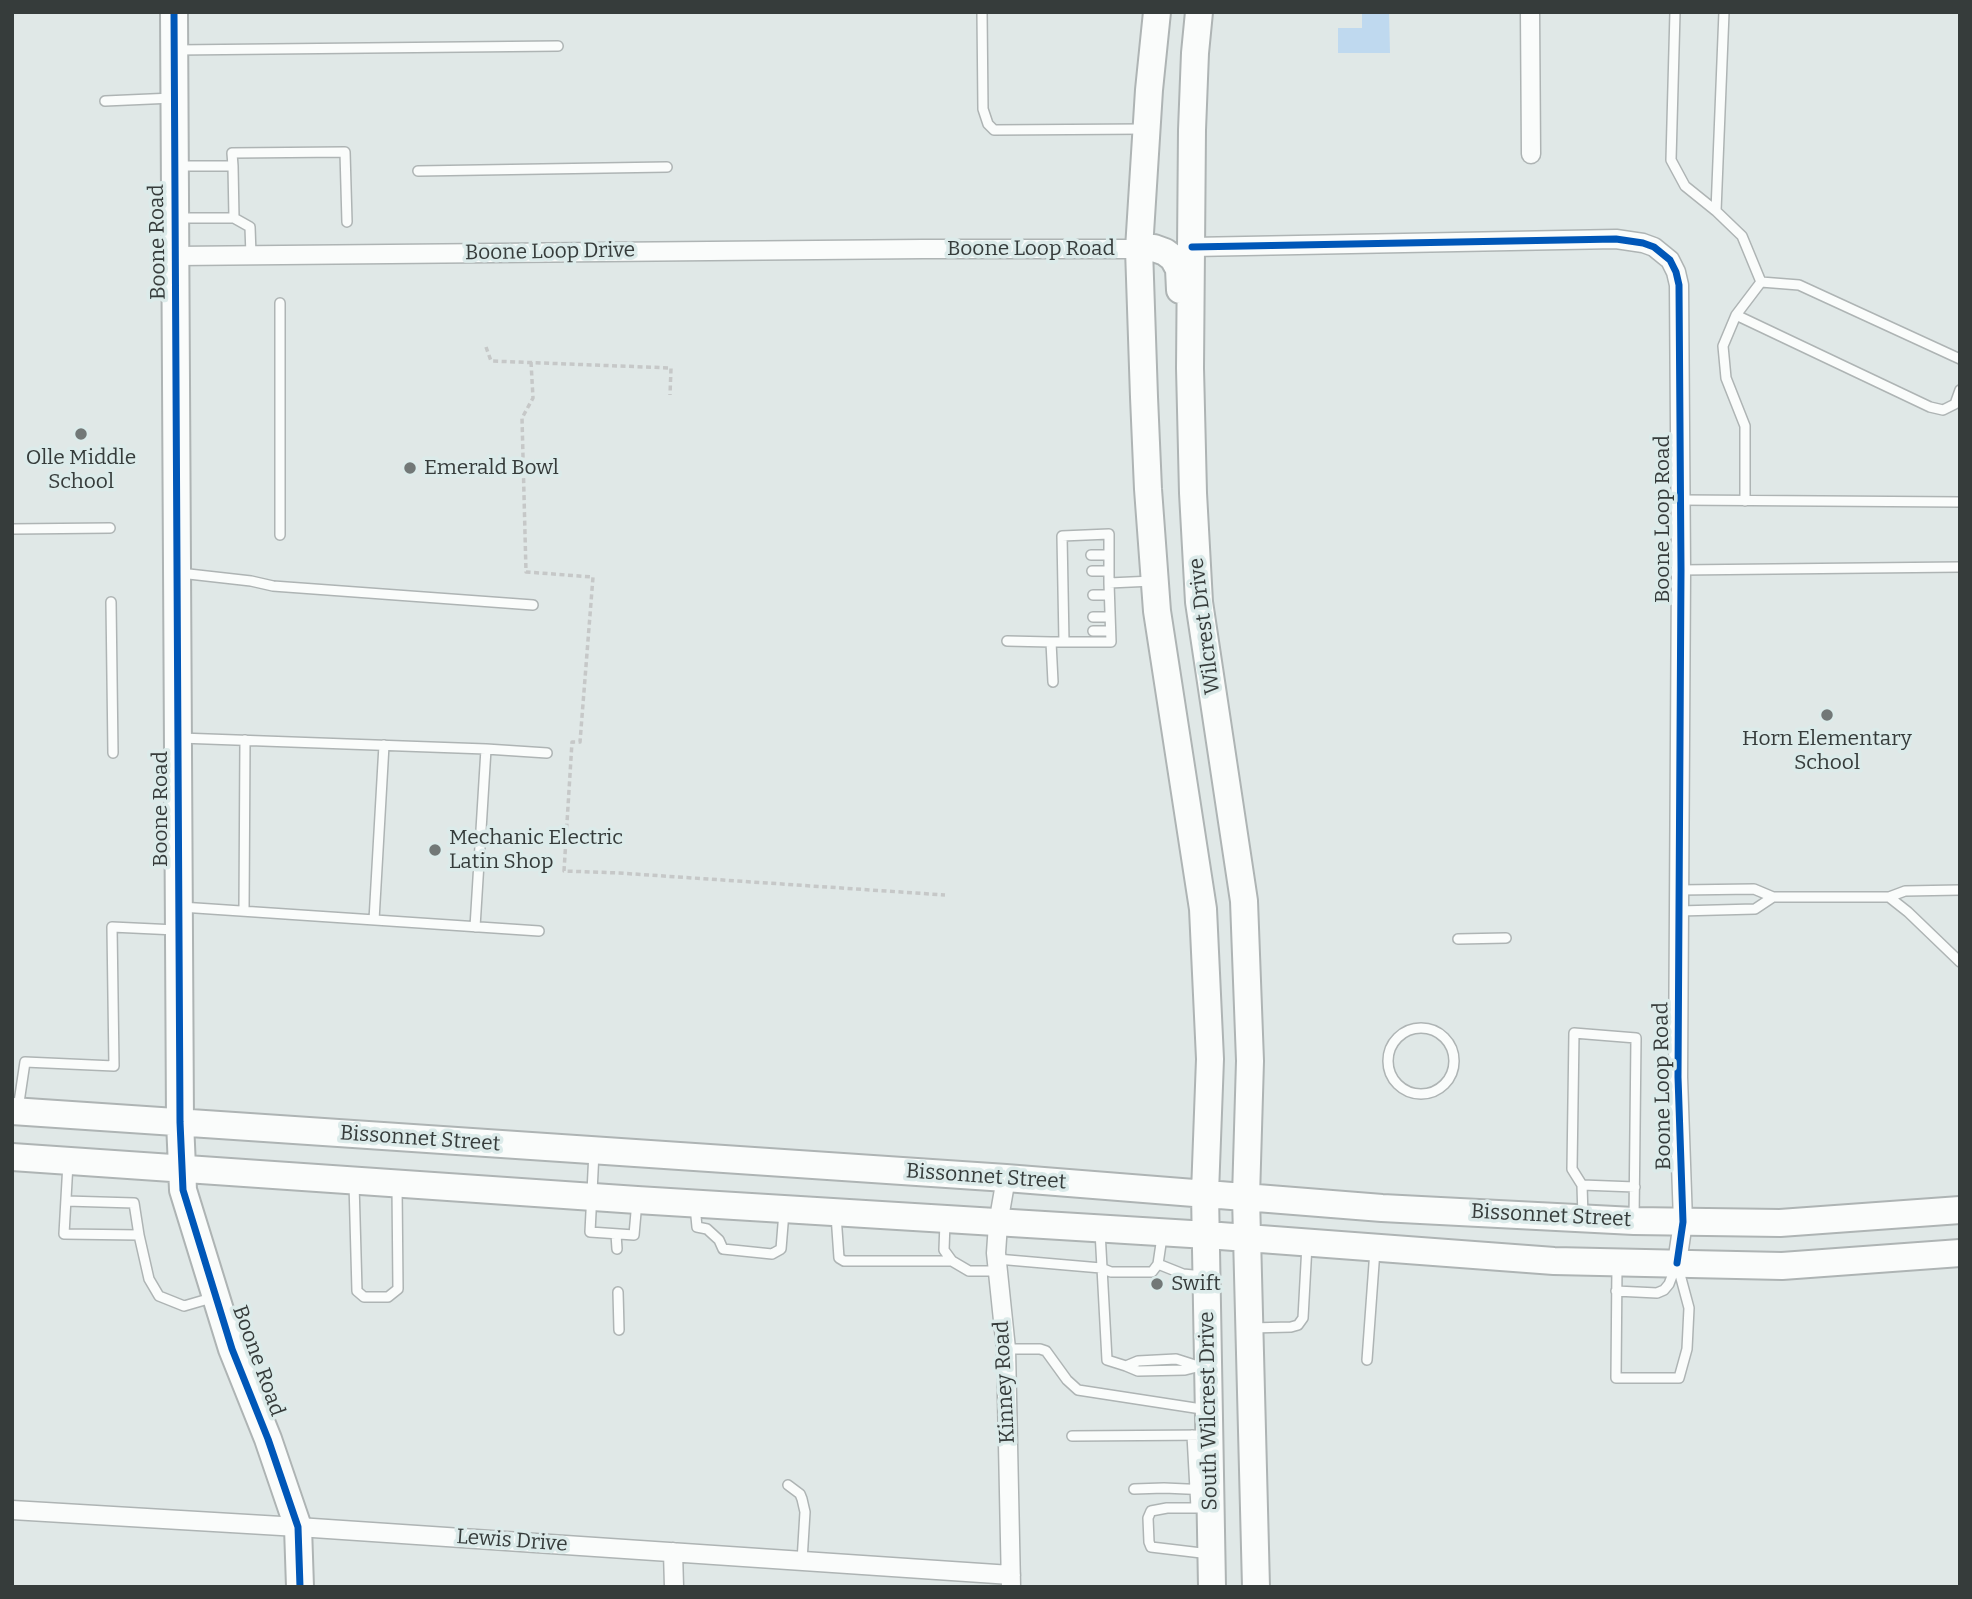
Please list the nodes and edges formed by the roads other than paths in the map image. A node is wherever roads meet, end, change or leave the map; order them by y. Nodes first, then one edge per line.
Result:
1 (174, 12) edge
2 (982, 12) edge
3 (1157, 12) edge
4 (1199, 12) edge
5 (1530, 12) edge
6 (1675, 12) edge
7 (1724, 12) edge
8 (558, 46) dead end
9 (175, 50) junction
10 (175, 98) junction
11 (105, 101) dead end
12 (1147, 129) junction
13 (1531, 154) dead end
14 (175, 166) junction
15 (233, 166) junction
16 (667, 167) dead end
17 (418, 172) dead end
18 (1716, 211) junction
19 (176, 218) junction
20 (234, 218) junction
21 (346, 222) dead end
22 (1192, 247) junction
23 (923, 249) joint
24 (1139, 249) junction
25 (251, 255) junction
26 (176, 256) junction
27 (1760, 282) junction
28 (280, 303) dead end
29 (1736, 315) junction
30 (1960, 359) edge
31 (1190, 368) junction
32 (1960, 390) edge
33 (1148, 489) junction
34 (1193, 493) junction
35 (1681, 500) junction
36 (1745, 500) junction
37 (1960, 502) edge
38 (110, 528) dead end
39 (12, 529) edge
40 (280, 535) dead end
41 (1062, 555) junction
42 (1073, 555) dead end
43 (1091, 555) dead end
44 (1108, 555) junction
45 (1960, 567) edge
46 (1681, 570) junction
47 (1092, 571) dead end
48 (1109, 571) junction
49 (178, 573) junction
50 (1155, 581) junction
51 (1109, 583) junction
52 (1063, 595) junction
53 (1073, 595) dead end
54 (1093, 595) dead end
55 (1109, 595) junction
56 (111, 603) dead end
57 (533, 605) dead end
58 (1093, 617) dead end
59 (1110, 617) junction
60 (1093, 631) dead end
61 (1110, 631) junction
62 (1074, 632) dead end
63 (1064, 637) junction
64 (1007, 641) dead end
65 (1051, 642) junction
66 (1052, 682) dead end
67 (1171, 694) junction
68 (1215, 711) junction
69 (178, 737) junction
70 (244, 740) junction
71 (384, 745) junction
72 (486, 749) junction
73 (113, 753) dead end
74 (547, 753) dead end
75 (1679, 890) junction
76 (1960, 890) edge
77 (1773, 897) junction
78 (1889, 897) junction
79 (1244, 901) junction
80 (1203, 909) junction
81 (244, 911) junction
82 (1679, 911) junction
83 (179, 918) junction
84 (374, 920) junction
85 (475, 927) junction
86 (539, 931) dead end
87 (1506, 938) dead end
88 (1458, 939) dead end
89 (1960, 962) edge
90 (1445, 1084) joint
91 (15, 1111) edge
92 (180, 1122) junction
93 (595, 1150) junction
94 (12, 1157) edge
95 (68, 1161) junction
96 (810, 1165) junction
97 (182, 1170) junction
98 (1006, 1178) junction
99 (355, 1182) junction
100 (397, 1185) junction
101 (1582, 1185) junction
102 (1635, 1187) junction
103 (1205, 1193) junction
104 (591, 1197) junction
105 (1246, 1197) junction
106 (637, 1200) junction
107 (66, 1201) junction
108 (695, 1204) junction
109 (795, 1210) junction
110 (1960, 1210) edge
111 (836, 1213) junction
112 (1583, 1218) junction
113 (945, 1220) junction
114 (1634, 1222) junction
115 (1683, 1222) junction
116 (998, 1224) junction
117 (1100, 1229) junction
118 (1162, 1233) junction
119 (616, 1234) junction
120 (139, 1235) junction
121 (1207, 1235) junction
122 (1246, 1238) junction
123 (1307, 1243) junction
124 (1375, 1248) junction
125 (617, 1249) dead end
126 (1960, 1253) edge
127 (951, 1261) junction
128 (1617, 1263) junction
129 (1677, 1263) junction
130 (1158, 1264) junction
131 (997, 1265) junction
132 (1101, 1268) junction
133 (1208, 1276) junction
134 (618, 1292) dead end
135 (1616, 1292) junction
136 (216, 1297) junction
137 (1249, 1328) junction
138 (619, 1329) dead end
139 (1006, 1349) junction
140 (1367, 1360) dead end
141 (1203, 1366) junction
142 (1204, 1427) junction
143 (1072, 1436) dead end
144 (788, 1485) dead end
145 (1134, 1489) dead end
146 (1203, 1499) junction
147 (12, 1510) edge
148 (299, 1527) junction
149 (673, 1552) junction
150 (1211, 1554) junction
151 (802, 1560) junction
152 (1011, 1581) edge
153 (300, 1587) edge
154 (674, 1587) edge
155 (1212, 1587) edge
156 (1256, 1587) edge

1 - 9 main road, Boone Road
2 - 12 lane
3 - 12 main road, Wilcrest Drive
4 - 22 main road, Wilcrest Drive
5 - 13 street
6 - 18 lane
7 - 18 lane
8 - 9 lane
9 - 10 main road, Boone Road
10 - 11 lane
10 - 14 main road, Boone Road
12 - 24 main road, Wilcrest Drive
14 - 15 lane
14 - 19 main road, Boone Road
15 - 20 lane
15 - 21 lane
16 - 17 lane
18 - 27 lane
19 - 20 lane
19 - 26 main road, Boone Road
20 - 25 lane
22 - 31 main road, Wilcrest Drive
22 - 35 street, Boone Loop Road
23 - 24 street, Boone Loop Road
23 - 25 street, Boone Loop Drive
24 - 31 main road
24 - 33 main road, Wilcrest Drive
25 - 26 street, Boone Loop Drive
26 - 49 main road, Boone Road
27 - 29 lane
27 - 30 lane
28 - 40 lane
29 - 32 lane
29 - 36 lane
31 - 34 main road, Wilcrest Drive
33 - 34 main road
33 - 50 main road, Wilcrest Drive
34 - 68 main road, Wilcrest Drive
35 - 36 lane
35 - 46 street, Boone Loop Road
36 - 37 lane
38 - 39 lane
41 - 42 lane
41 - 44 lane
41 - 52 lane
43 - 44 lane
44 - 48 lane
45 - 46 lane
46 - 75 street, Boone Loop Road
47 - 48 lane
48 - 51 lane
49 - 57 lane
49 - 69 main road, Boone Road
50 - 51 lane
50 - 67 main road, Wilcrest Drive
51 - 55 lane
52 - 53 lane
52 - 63 lane
54 - 55 lane
55 - 59 lane
56 - 73 lane
58 - 59 lane
59 - 61 lane
60 - 61 lane
61 - 63 lane
62 - 63 lane
63 - 65 lane
64 - 65 lane
65 - 66 lane
67 - 68 main road
67 - 80 main road, Wilcrest Drive
68 - 79 main road, Wilcrest Drive
69 - 70 lane
69 - 83 main road, Boone Road
70 - 71 lane
70 - 81 lane
71 - 72 lane
71 - 84 lane
72 - 74 lane
72 - 85 lane
75 - 77 lane
75 - 82 street, Boone Loop Road
76 - 78 lane
77 - 78 lane
77 - 82 lane
78 - 89 lane
79 - 80 main road
79 - 105 main road, Wilcrest Drive
80 - 103 main road, Wilcrest Drive
81 - 83 lane
81 - 84 lane
82 - 115 street, Boone Loop Road
83 - 91 lane
83 - 92 main road, Boone Road
84 - 85 lane
85 - 86 lane
87 - 88 lane
90 - 90 lane
91 - 92 main road, Bissonnet Street
92 - 93 main road, Bissonnet Street
92 - 97 main road, Boone Road
93 - 96 main road, Bissonnet Street
93 - 104 lane
94 - 95 main road, Bissonnet Street
95 - 97 main road, Bissonnet Street
95 - 107 lane
96 - 98 main road, Bissonnet Street
96 - 109 main road
97 - 99 main road, Bissonnet Street
97 - 136 main road, Boone Road
98 - 103 main road, Bissonnet Street
98 - 116 street, Kinney Road
99 - 100 main road, Bissonnet Street
99 - 100 lane
100 - 104 main road, Bissonnet Street
101 - 102 lane
101 - 102 lane
101 - 112 lane
102 - 114 lane
103 - 105 main road, Bissonnet Street
103 - 121 main road, Wilcrest Drive
104 - 106 main road, Bissonnet Street
104 - 119 lane
105 - 112 main road, Bissonnet Street
105 - 122 main road, Wilcrest Drive
106 - 108 main road, Bissonnet Street
106 - 119 lane
107 - 120 lane
107 - 120 lane
108 - 109 main road, Bissonnet Street
108 - 109 lane
109 - 111 main road, Bissonnet Street
110 - 115 main road, Bissonnet Street
111 - 113 main road, Bissonnet Street
111 - 127 lane
112 - 114 main road, Bissonnet Street
113 - 116 main road, Bissonnet Street
113 - 127 lane
114 - 115 main road, Bissonnet Street
115 - 129 street, Boone Loop Road
116 - 117 main road, Bissonnet Street
116 - 131 street, Kinney Road
117 - 118 main road, Bissonnet Street
117 - 132 lane
118 - 121 main road, Bissonnet Street
118 - 130 lane
119 - 125 lane
120 - 136 lane
121 - 122 main road, Bissonnet Street
121 - 133 main road, South Wilcrest Drive
122 - 123 main road, Bissonnet Street
122 - 137 main road, South Wilcrest Drive
123 - 124 main road, Bissonnet Street
123 - 137 lane
124 - 128 main road, Bissonnet Street
124 - 140 lane
126 - 129 main road, Bissonnet Street
127 - 131 lane
128 - 129 main road, Bissonnet Street
128 - 135 lane
129 - 135 lane
129 - 135 lane
130 - 132 lane
130 - 133 lane
131 - 132 lane
131 - 139 street, Kinney Road
132 - 141 lane
133 - 141 main road, South Wilcrest Drive
134 - 138 lane
136 - 148 main road, Boone Road
137 - 156 main road, South Wilcrest Drive
139 - 142 lane
139 - 152 street, Kinney Road
141 - 142 main road, South Wilcrest Drive
142 - 143 lane
142 - 146 main road, South Wilcrest Drive
144 - 151 lane
145 - 146 lane
146 - 150 main road, South Wilcrest Drive
146 - 150 lane
147 - 148 street, Lewis Drive
148 - 149 street, Lewis Drive
148 - 153 main road, Boone Road
149 - 151 street, Lewis Drive
149 - 154 street
150 - 155 main road, South Wilcrest Drive
151 - 152 street, Lewis Drive

